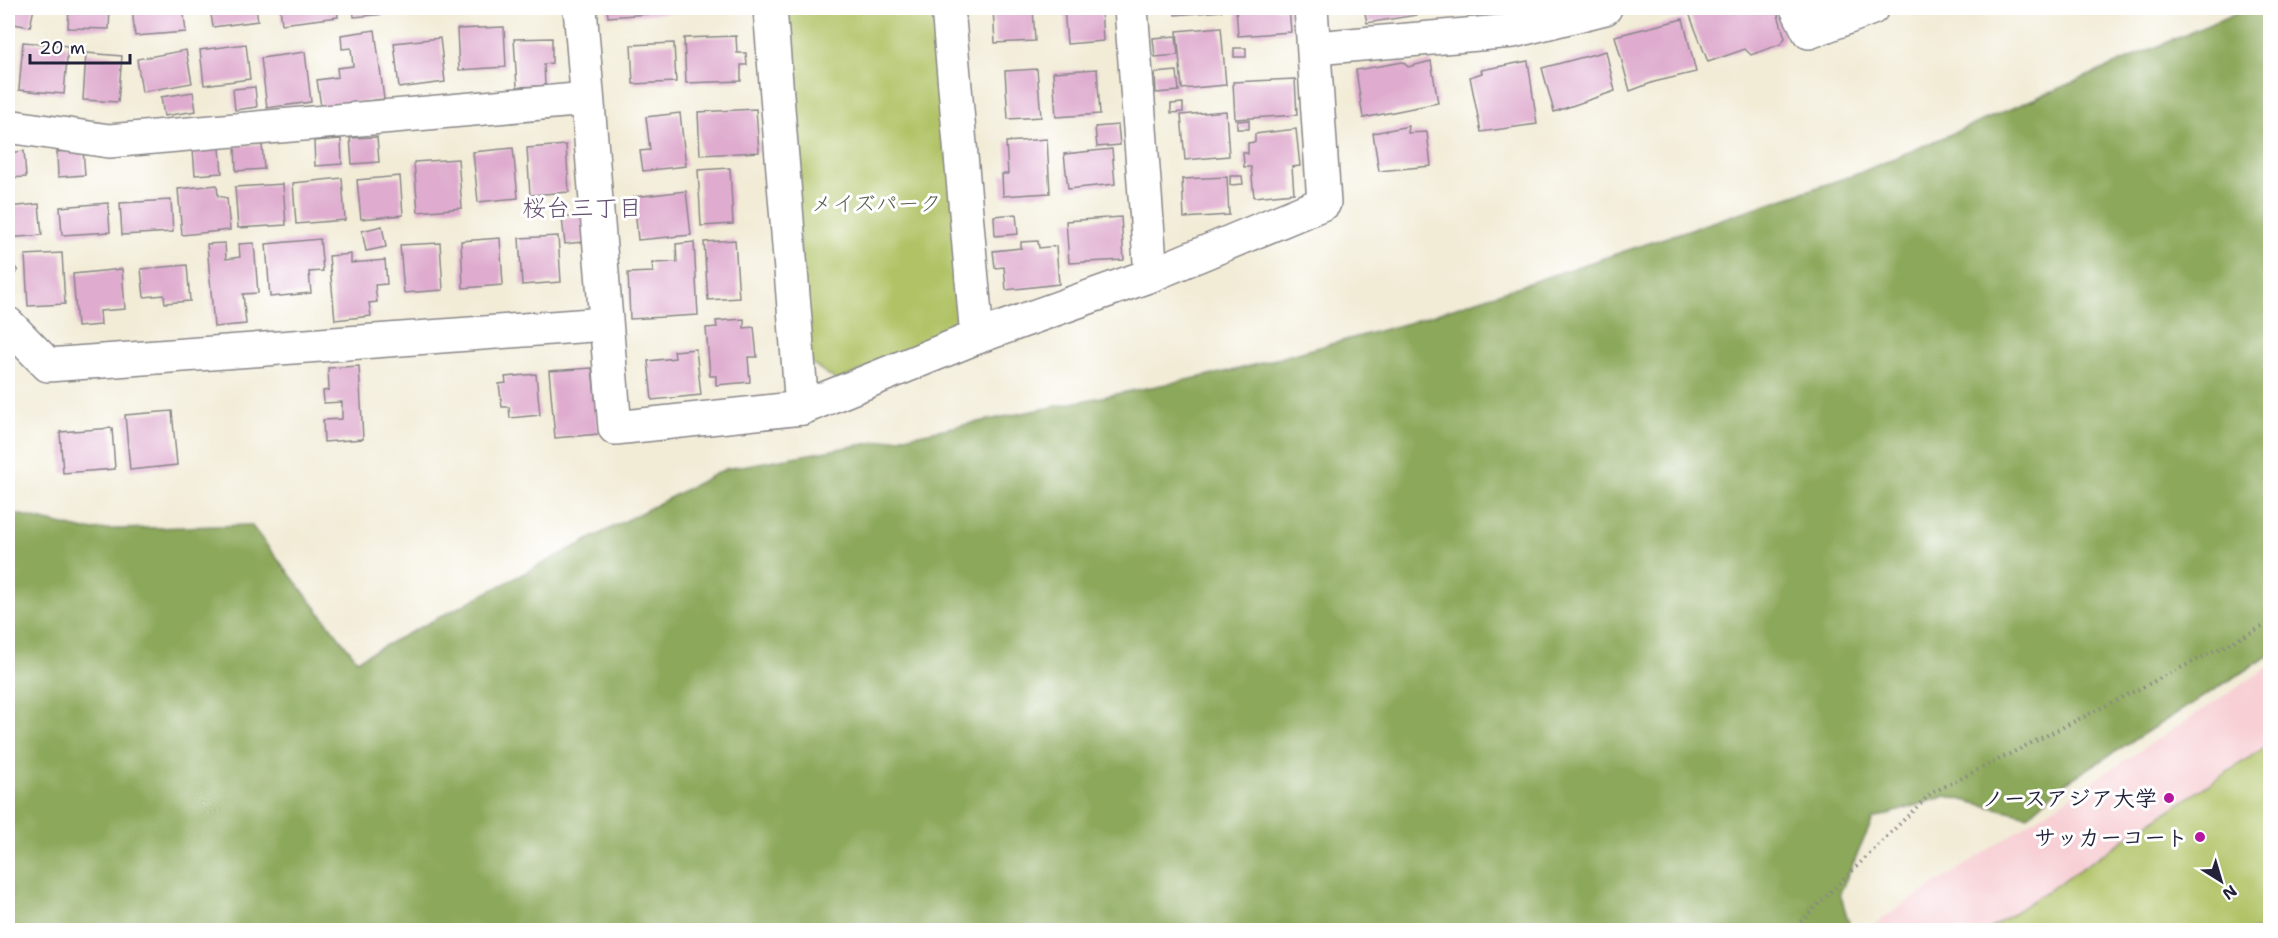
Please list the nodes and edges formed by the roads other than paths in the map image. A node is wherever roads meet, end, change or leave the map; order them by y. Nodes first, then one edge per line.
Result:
1 (580, 8) edge
2 (770, 8) edge
3 (948, 8) edge
4 (1131, 8) edge
5 (1311, 8) edge
6 (1605, 8) edge
7 (1797, 8) edge
8 (1872, 8) edge
9 (1315, 48) junction
10 (587, 99) junction
11 (8, 126) edge
12 (1151, 275) junction
13 (8, 324) edge
14 (605, 324) junction
15 (977, 337) junction
16 (802, 408) junction

1 - 10 street
2 - 16 street
3 - 15 street
4 - 12 street
5 - 9 street
6 - 9 street
7 - 8 street
9 - 12 street
10 - 11 street
10 - 14 street
12 - 15 street
13 - 14 street
14 - 16 street
15 - 16 street

